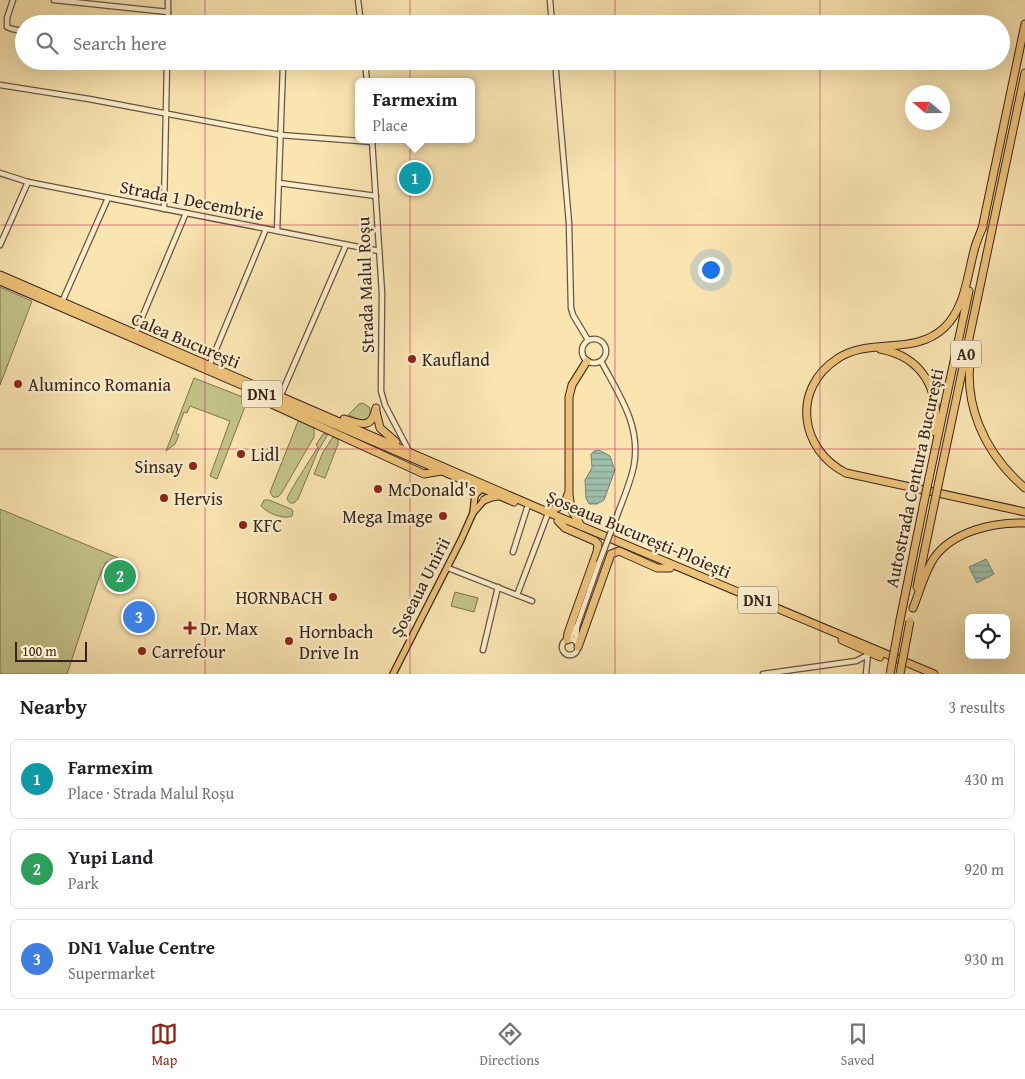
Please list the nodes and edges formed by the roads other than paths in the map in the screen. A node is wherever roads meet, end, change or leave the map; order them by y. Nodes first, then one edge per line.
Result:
1 (12, 0) edge
2 (54, 0) edge
3 (168, 0) edge
4 (358, 0) edge
5 (550, 0) edge
6 (168, 12) joint
7 (360, 15) edge
8 (551, 15) edge
9 (1025, 24) edge
10 (15, 30) edge
11 (167, 70) edge
12 (282, 70) edge
13 (556, 70) edge
14 (1025, 72) edge
15 (0, 85) edge
16 (166, 113) junction
17 (280, 135) junction
18 (355, 139) edge
19 (372, 143) edge
20 (0, 173) edge
21 (28, 182) junction
22 (279, 182) junction
23 (376, 196) junction
24 (108, 198) junction
25 (164, 209) junction
26 (186, 213) junction
27 (983, 226) junction
28 (992, 227) junction
29 (266, 229) junction
30 (278, 231) junction
31 (0, 245) edge
32 (346, 245) junction
33 (379, 251) junction
34 (0, 275) edge
35 (0, 281) edge
36 (62, 302) junction
37 (135, 334) junction
38 (588, 340) junction
39 (183, 343) dead end
40 (872, 348) junction
41 (213, 355) junction
42 (587, 361) junction
43 (601, 361) junction
44 (207, 368) junction
45 (280, 397) junction
46 (320, 413) junction
47 (396, 426) junction
48 (386, 434) junction
49 (410, 451) junction
50 (931, 468) junction
51 (471, 481) junction
52 (485, 488) junction
53 (1025, 488) edge
54 (569, 494) junction
55 (475, 495) junction
56 (499, 496) junction
57 (484, 500) junction
58 (527, 508) junction
59 (1025, 512) edge
60 (473, 513) junction
61 (546, 513) junction
62 (558, 521) junction
63 (1025, 523) edge
64 (581, 526) junction
65 (512, 552) dead end
66 (448, 568) junction
67 (670, 568) junction
68 (498, 588) junction
69 (517, 595) junction
70 (532, 601) dead end
71 (913, 608) junction
72 (577, 626) junction
73 (569, 640) junction
74 (577, 644) junction
75 (483, 650) dead end
76 (868, 653) junction
77 (393, 674) edge
78 (764, 674) edge
79 (866, 674) edge
80 (890, 674) edge
81 (900, 674) edge
82 (923, 674) edge
83 (934, 674) edge

1 - 10 street
2 - 6 street
3 - 6 street
4 - 7 street
5 - 8 street
9 - 27 highway, Autostrada Centura București / A0
11 - 16 street
12 - 17 street
13 - 38 street
14 - 28 highway, Autostrada Centura București / A0
15 - 16 street
16 - 17 street
16 - 25 street
17 - 18 street
17 - 22 street
19 - 23 street, Strada Malul Roșu
20 - 21 street, Strada 1 Decembrie
21 - 24 street, Strada 1 Decembrie
21 - 31 street
22 - 23 street
22 - 30 street
23 - 33 street, Strada Malul Roșu
24 - 25 street, Strada 1 Decembrie
24 - 36 street
25 - 26 street, Strada 1 Decembrie
26 - 29 street, Strada 1 Decembrie
26 - 37 street
27 - 40 highway
27 - 50 highway, Autostrada Centura București / A0
28 - 53 highway
28 - 71 highway, Autostrada Centura București / A0, bridge
29 - 30 street, Strada 1 Decembrie
29 - 41 street
30 - 32 street, Strada 1 Decembrie
32 - 33 street, Strada 1 Decembrie
32 - 45 street
33 - 47 street, Strada Malul Roșu
34 - 36 highway, Calea București / DN1
35 - 44 highway, Calea București / DN1
36 - 37 highway, Calea București / DN1
37 - 44 highway, Calea București / DN1
38 - 42 street
38 - 43 street
39 - 41 street
40 - 50 highway
40 - 59 highway
41 - 44 street
42 - 43 street
42 - 54 highway
43 - 72 street, bridge
44 - 45 highway, Calea București / DN1
44 - 51 highway, DN1
45 - 46 highway, Calea București / DN1
46 - 48 highway
46 - 49 highway, Calea București / DN1
47 - 48 street
47 - 49 street, Strada Malul Roșu
48 - 49 highway
49 - 51 highway, Calea București / DN1
50 - 80 highway, Autostrada Centura București / A0, bridge
51 - 52 highway, Șoseaua București-Ploiești / DN1
51 - 55 highway
52 - 55 main road
52 - 56 highway, Șoseaua București-Ploiești / DN1
52 - 57 main road
52 - 61 highway, Șoseaua București-Ploiești / DN1
54 - 61 highway
54 - 64 highway
55 - 60 main road, Șoseaua Unirii
56 - 57 highway
56 - 58 highway, Șoseaua București-Ploiești / DN1
57 - 60 main road, Șoseaua Unirii
58 - 61 highway, Șoseaua București-Ploiești / DN1
58 - 65 street
60 - 66 main road, Șoseaua Unirii
61 - 62 highway, Șoseaua București-Ploiești / DN1
61 - 64 highway, Șoseaua București-Ploiești / DN1
61 - 69 street
62 - 67 highway, Șoseaua București-Ploiești / DN1
62 - 73 highway
63 - 71 highway
64 - 83 highway, Șoseaua București-Ploiești / DN1
66 - 68 street
66 - 77 main road, Șoseaua Unirii
67 - 74 highway
67 - 76 highway, Șoseaua București-Ploiești / DN1
68 - 69 street
68 - 75 street
69 - 70 street
71 - 81 highway, Autostrada Centura București / A0, bridge
72 - 73 street
72 - 74 street
73 - 74 street
73 - 74 street
76 - 78 street
76 - 79 street
76 - 82 highway, Șoseaua București-Ploiești / DN1

